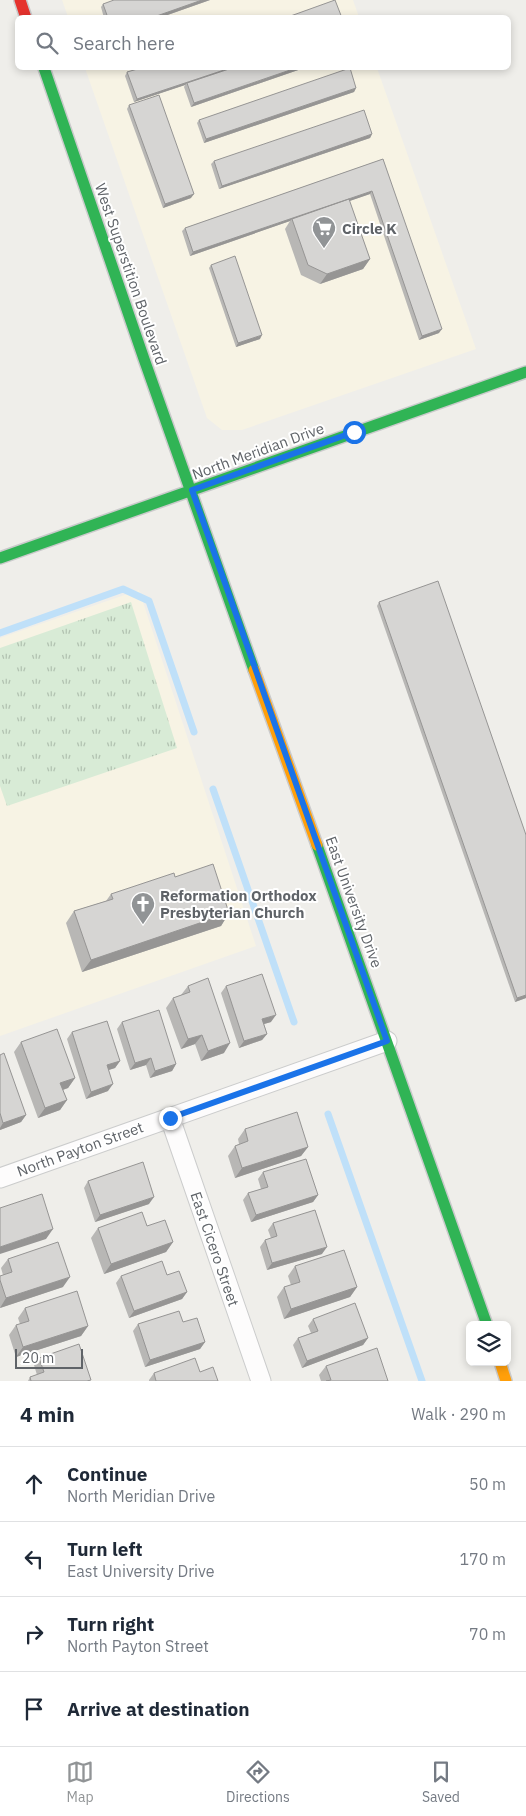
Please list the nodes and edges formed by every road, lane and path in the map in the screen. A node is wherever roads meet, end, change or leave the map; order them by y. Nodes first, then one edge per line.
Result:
1 (20, 0) edge
2 (25, 15) edge
3 (45, 70) edge
4 (526, 372) edge
5 (192, 490) junction
6 (0, 558) edge
7 (387, 1041) junction
8 (170, 1118) junction
9 (0, 1178) edge
10 (486, 1321) edge
11 (501, 1366) edge
12 (261, 1381) edge
13 (506, 1381) edge

1 - 2 main road
3 - 5 main road, West Superstition Boulevard
4 - 5 main road, North Meridian Drive
5 - 6 main road, North Meridian Drive
5 - 7 main road, East University Drive
7 - 8 street, North Payton Street
7 - 10 main road, East University Drive
8 - 9 street, North Payton Street
8 - 12 street, East Cicero Street
11 - 13 main road

